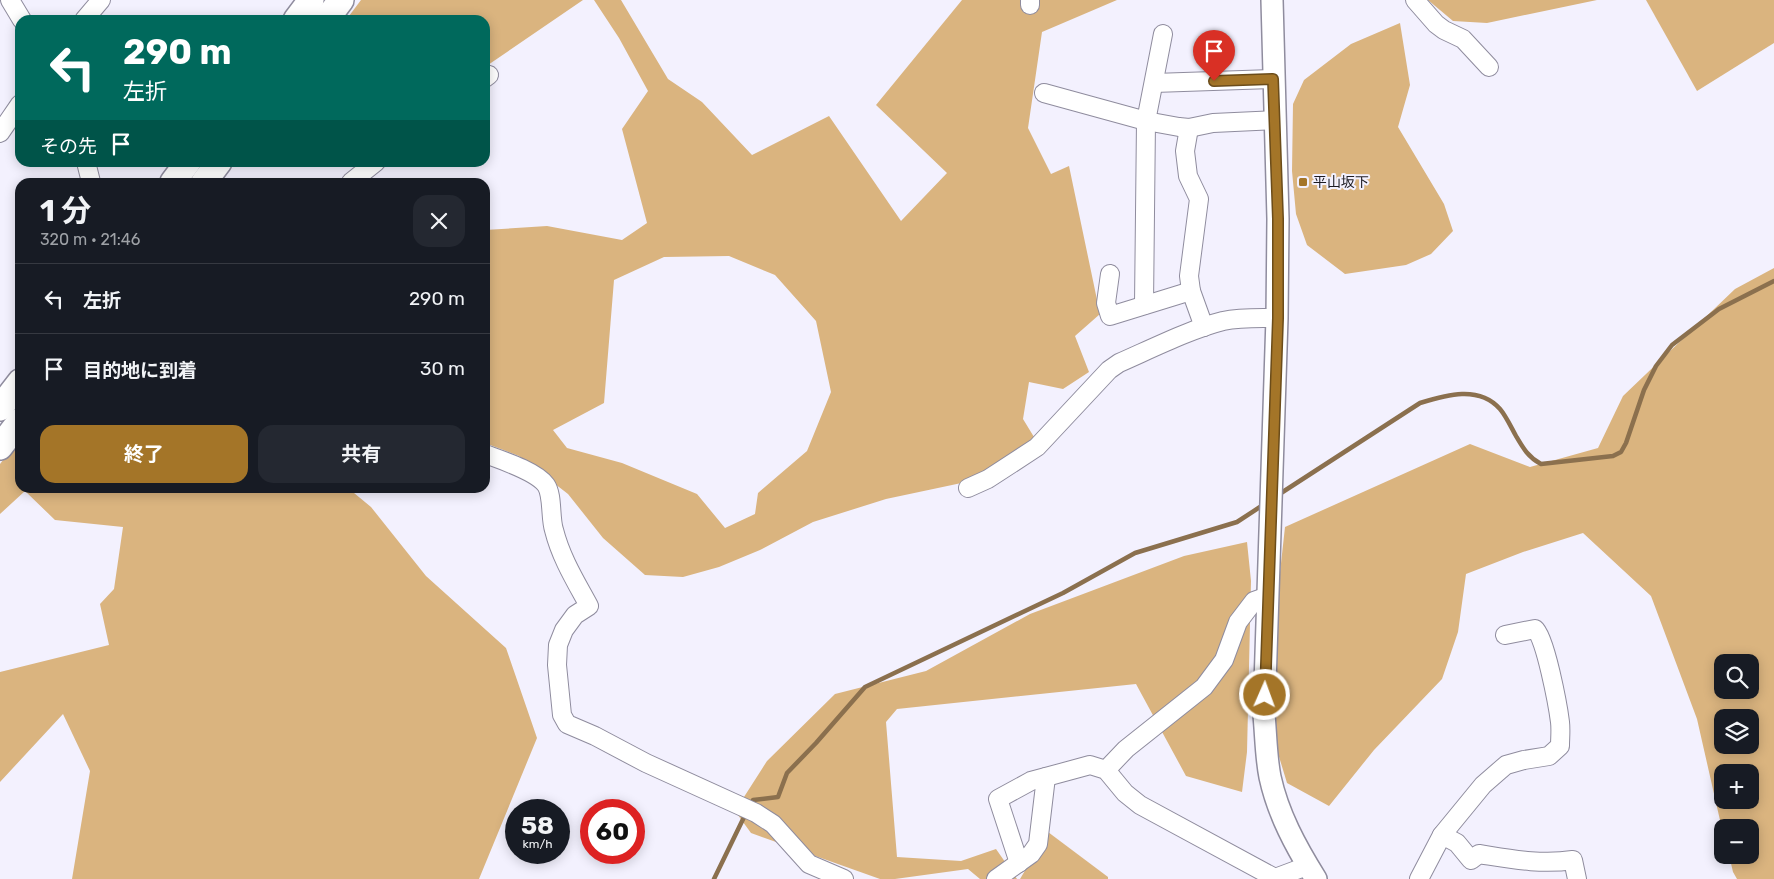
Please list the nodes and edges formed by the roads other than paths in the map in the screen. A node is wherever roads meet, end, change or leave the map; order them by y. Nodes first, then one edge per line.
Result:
1 (10, 0) edge
2 (101, 0) edge
3 (311, 0) edge
4 (342, 0) edge
5 (1272, 0) edge
6 (1415, 0) edge
7 (19, 15) edge
8 (88, 15) edge
9 (300, 15) edge
10 (330, 15) edge
11 (1163, 34) dead end
12 (1489, 67) dead end
13 (1273, 79) junction
14 (1154, 83) junction
15 (1044, 93) dead end
16 (15, 111) edge
17 (1275, 120) junction
18 (1146, 121) junction
19 (1189, 128) junction
20 (0, 133) edge
21 (184, 167) edge
22 (215, 167) edge
23 (370, 167) edge
24 (176, 178) edge
25 (207, 178) edge
26 (356, 178) edge
27 (1110, 274) dead end
28 (1191, 291) junction
29 (1144, 305) junction
30 (1278, 318) junction
31 (1204, 327) junction
32 (15, 388) edge
33 (0, 408) edge
34 (15, 428) edge
35 (0, 447) edge
36 (490, 456) edge
37 (968, 488) dead end
38 (1268, 596) junction
39 (1505, 635) dead end
40 (1106, 770) junction
41 (1046, 777) junction
42 (1442, 835) junction
43 (1019, 863) junction
44 (1312, 872) edge
45 (844, 879) edge
46 (996, 879) edge
47 (1419, 879) edge
48 (1577, 879) edge

1 - 7 street
2 - 8 street
3 - 9 highway
4 - 10 highway
5 - 13 main road
6 - 12 street
11 - 14 street
13 - 14 street
13 - 17 main road
14 - 18 street
15 - 18 street
16 - 20 street
17 - 19 street
17 - 30 main road
18 - 19 street
18 - 29 street
19 - 28 street
21 - 24 highway
22 - 25 highway
23 - 26 street
27 - 29 street
28 - 29 street
28 - 31 street
30 - 31 street
30 - 38 main road
31 - 37 street
32 - 33 highway
34 - 35 highway
36 - 45 street
38 - 40 street
38 - 44 main road
39 - 42 street
40 - 41 street
40 - 44 street
41 - 43 street
41 - 43 street
42 - 47 street
42 - 48 street
43 - 46 street

